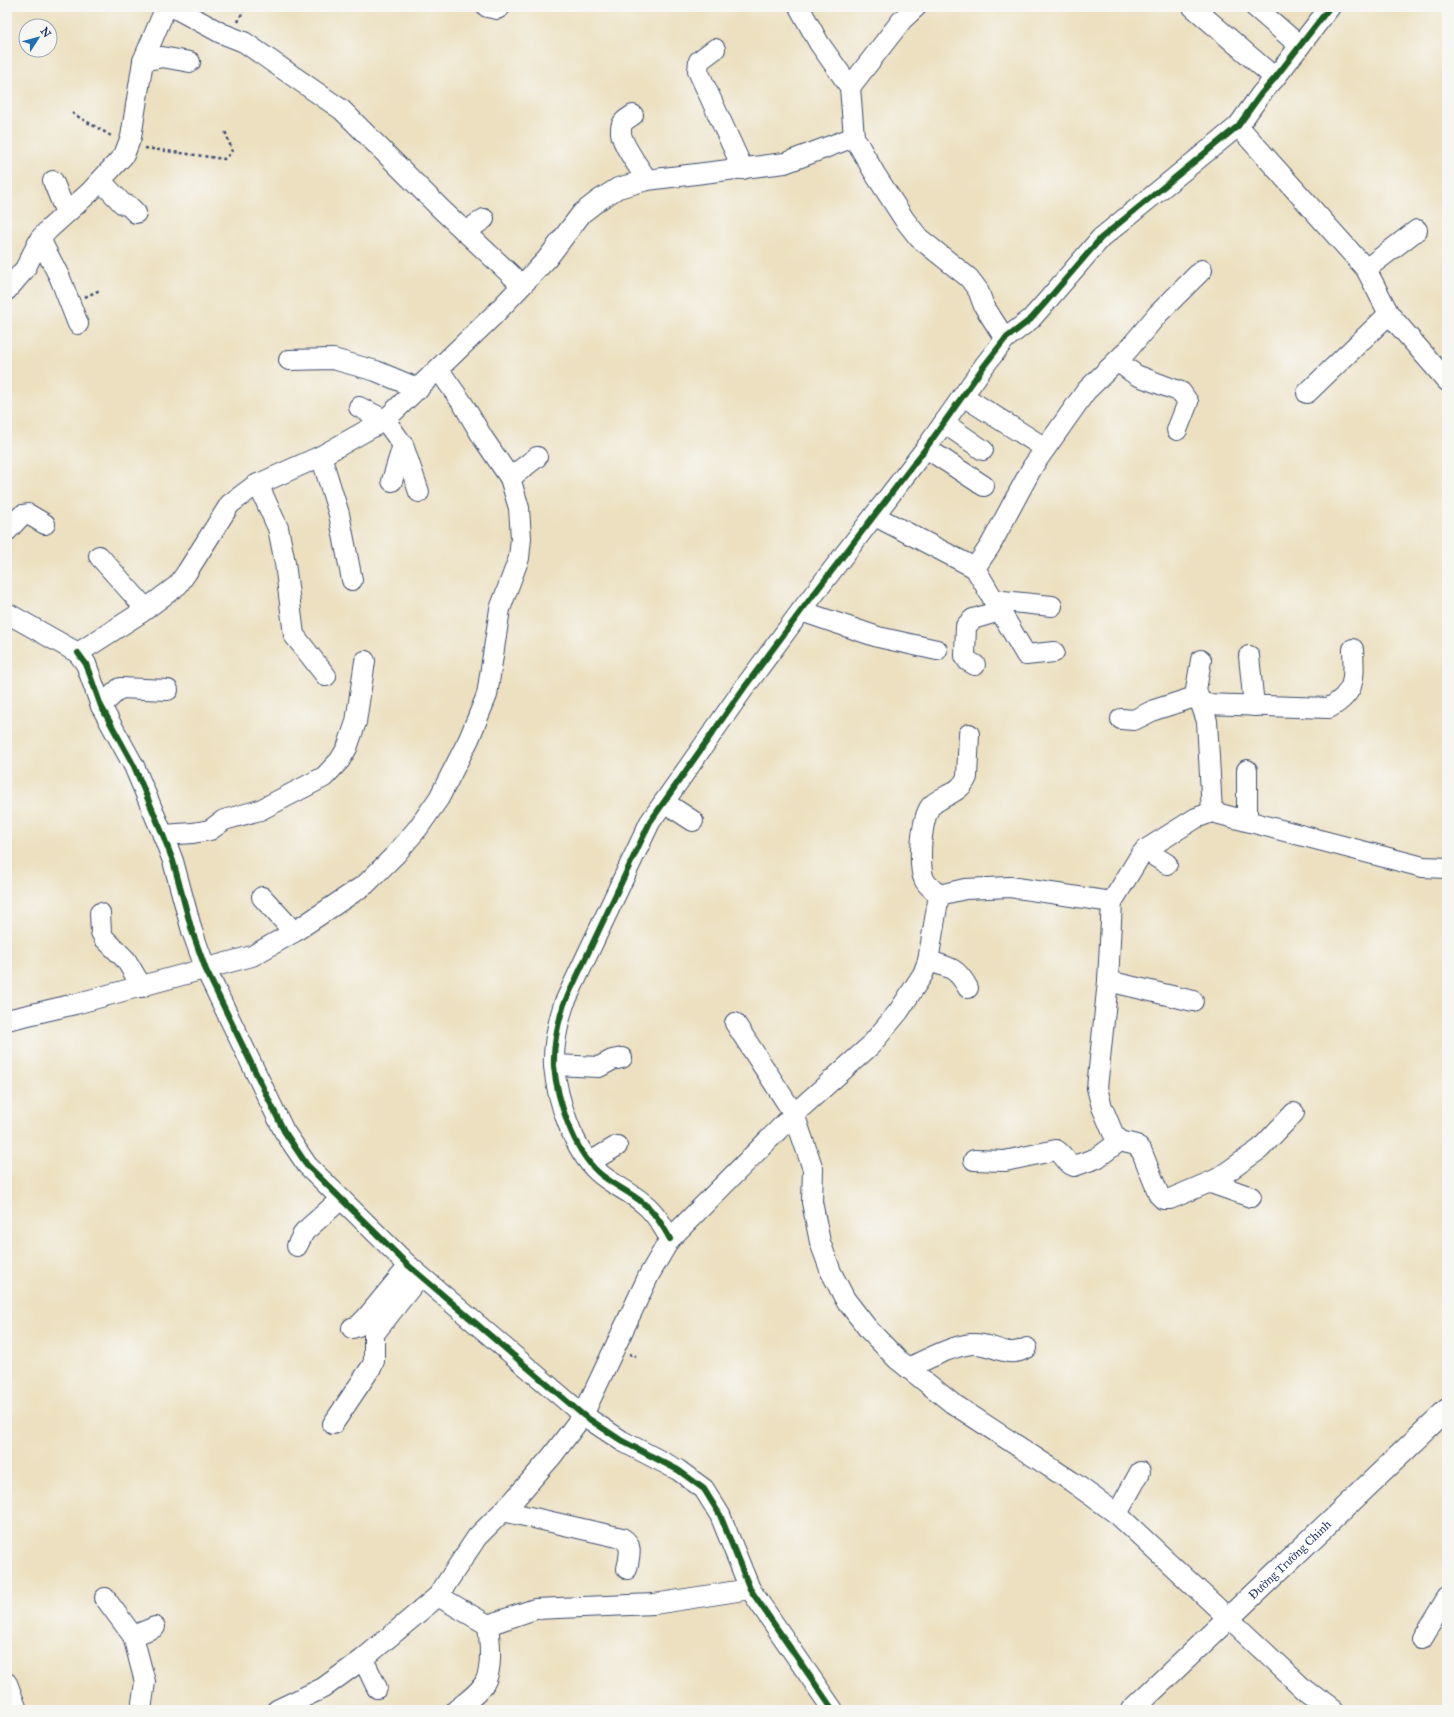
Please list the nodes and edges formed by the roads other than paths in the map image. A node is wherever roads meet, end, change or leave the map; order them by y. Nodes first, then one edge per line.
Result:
1 (166, 7) edge
2 (173, 7) edge
3 (487, 7) edge
4 (500, 7) edge
5 (799, 7) edge
6 (916, 7) edge
7 (1193, 7) edge
8 (1255, 7) edge
9 (1330, 7) edge
10 (1300, 46) junction
11 (715, 49) dead end
12 (143, 61) junction
13 (190, 62) dead end
14 (1275, 78) junction
15 (850, 87) junction
16 (633, 115) dead end
17 (1238, 126) junction
18 (854, 137) junction
19 (743, 169) junction
20 (101, 180) junction
21 (647, 180) junction
22 (53, 181) dead end
23 (123, 210) dead end
24 (66, 213) junction
25 (484, 219) dead end
26 (1416, 230) dead end
27 (465, 232) junction
28 (40, 239) junction
29 (1366, 269) junction
30 (1202, 270) dead end
31 (522, 285) junction
32 (7, 290) edge
33 (1389, 314) junction
34 (78, 324) dead end
35 (1005, 339) junction
36 (289, 360) dead end
37 (1117, 361) junction
38 (439, 370) junction
39 (1447, 381) edge
40 (419, 388) junction
41 (1306, 393) dead end
42 (963, 396) junction
43 (359, 407) dead end
44 (386, 420) junction
45 (944, 423) junction
46 (1177, 430) dead end
47 (403, 444) junction
48 (926, 448) junction
49 (1045, 448) junction
50 (983, 450) dead end
51 (321, 456) junction
52 (537, 457) dead end
53 (510, 478) junction
54 (392, 481) dead end
55 (258, 484) junction
56 (984, 486) dead end
57 (419, 492) dead end
58 (875, 516) junction
59 (45, 524) dead end
60 (7, 531) edge
61 (99, 556) dead end
62 (975, 568) junction
63 (352, 580) dead end
64 (996, 605) junction
65 (1052, 606) dead end
66 (146, 609) junction
67 (801, 611) junction
68 (8, 617) edge
69 (1353, 649) dead end
70 (937, 650) dead end
71 (1054, 652) dead end
72 (78, 653) junction
73 (1249, 656) dead end
74 (1201, 660) dead end
75 (365, 661) dead end
76 (975, 665) dead end
77 (326, 676) dead end
78 (168, 690) dead end
79 (1200, 700) junction
80 (101, 706) junction
81 (1254, 706) junction
82 (1121, 719) dead end
83 (969, 734) dead end
84 (1247, 770) dead end
85 (664, 802) junction
86 (1212, 812) junction
87 (693, 821) dead end
88 (1247, 821) junction
89 (163, 835) junction
90 (1145, 850) junction
91 (1167, 864) dead end
92 (1447, 868) edge
93 (939, 895) junction
94 (262, 898) dead end
95 (1112, 902) junction
96 (100, 913) dead end
97 (294, 932) junction
98 (928, 961) junction
99 (206, 970) junction
100 (1108, 981) junction
101 (142, 987) junction
102 (968, 988) dead end
103 (1194, 1001) dead end
104 (7, 1020) edge
105 (735, 1023) dead end
106 (622, 1058) dead end
107 (554, 1066) junction
108 (794, 1114) junction
109 (1294, 1114) dead end
110 (1120, 1141) junction
111 (617, 1146) dead end
112 (974, 1160) dead end
113 (590, 1162) junction
114 (1211, 1183) junction
115 (1251, 1197) dead end
116 (341, 1199) junction
117 (670, 1239) junction
118 (297, 1246) dead end
119 (414, 1271) junction
120 (352, 1328) dead end
121 (1027, 1348) dead end
122 (908, 1368) junction
123 (1447, 1410) edge
124 (582, 1415) junction
125 (333, 1424) dead end
126 (1140, 1472) dead end
127 (503, 1511) junction
128 (1117, 1514) junction
129 (626, 1569) dead end
130 (750, 1589) junction
131 (438, 1596) junction
132 (105, 1598) dead end
133 (1447, 1598) edge
134 (1229, 1618) junction
135 (488, 1625) junction
136 (155, 1627) dead end
137 (132, 1636) junction
138 (1422, 1638) dead end
139 (363, 1659) junction
140 (7, 1683) edge
141 (377, 1688) dead end
142 (17, 1710) edge
143 (141, 1710) edge
144 (278, 1710) edge
145 (456, 1710) edge
146 (833, 1710) edge
147 (1132, 1710) edge
148 (1332, 1710) edge

1 - 12 street
2 - 27 street
3 - 4 street
5 - 15 street
6 - 15 street
7 - 14 street
8 - 10 street
9 - 10 street
10 - 14 street
11 - 19 street
12 - 13 street
12 - 20 street
14 - 17 street
15 - 18 street
16 - 21 street
17 - 29 street
17 - 35 street
18 - 19 street
18 - 35 street
19 - 21 street
20 - 23 street
20 - 24 street
21 - 31 street
22 - 24 street
24 - 28 street
25 - 27 street
26 - 29 street
27 - 31 street
28 - 32 street
28 - 34 street
29 - 33 street
30 - 37 street
31 - 38 street
33 - 39 street
33 - 41 street
35 - 42 street
36 - 40 street
37 - 46 street
37 - 49 street
38 - 40 street
38 - 53 street
40 - 44 street
42 - 45 street
42 - 49 street
43 - 44 street
44 - 47 street
44 - 51 street
45 - 48 street
45 - 50 street
47 - 54 street
47 - 57 street
48 - 56 street
48 - 58 street
49 - 62 street
51 - 55 street
51 - 63 street
52 - 53 street
53 - 97 street
55 - 66 street
55 - 77 street
58 - 62 street
58 - 67 street
59 - 60 street
61 - 66 street
62 - 64 street
64 - 65 street
64 - 71 street
64 - 76 street
66 - 72 street
67 - 70 street
67 - 85 street
68 - 72 street
69 - 81 street
72 - 80 street
73 - 81 street
74 - 79 street
75 - 89 street
78 - 80 street
79 - 81 street
79 - 82 street
79 - 86 street
80 - 89 street
83 - 93 street
84 - 88 street
85 - 87 street
85 - 107 street
86 - 88 street
86 - 90 street
88 - 92 street
89 - 99 street
90 - 91 street
90 - 95 street
93 - 95 street
93 - 98 street
94 - 97 street
95 - 100 street
96 - 101 street
97 - 99 street
98 - 102 street
98 - 108 street
99 - 101 street
99 - 116 street
100 - 103 street
100 - 110 street
101 - 104 street
105 - 108 street
106 - 107 street
107 - 113 street
108 - 117 street
108 - 122 street
109 - 114 street
110 - 112 street
110 - 114 street
111 - 113 street
113 - 117 street
114 - 115 street
116 - 118 street
116 - 119 street
117 - 124 street
119 - 120 street
119 - 124 street
119 - 125 street
121 - 122 street
122 - 128 street
123 - 134 main road, Đường Trường Chinh
124 - 127 street
124 - 130 street
126 - 128 street
127 - 129 street
127 - 131 street
128 - 134 street
130 - 135 street
130 - 146 street
131 - 135 street
131 - 139 street
132 - 137 street
133 - 138 street
134 - 147 main road, Đường Trường Chinh
134 - 148 street
135 - 145 street
136 - 137 street
137 - 143 street
139 - 141 street
139 - 144 street
140 - 142 street

